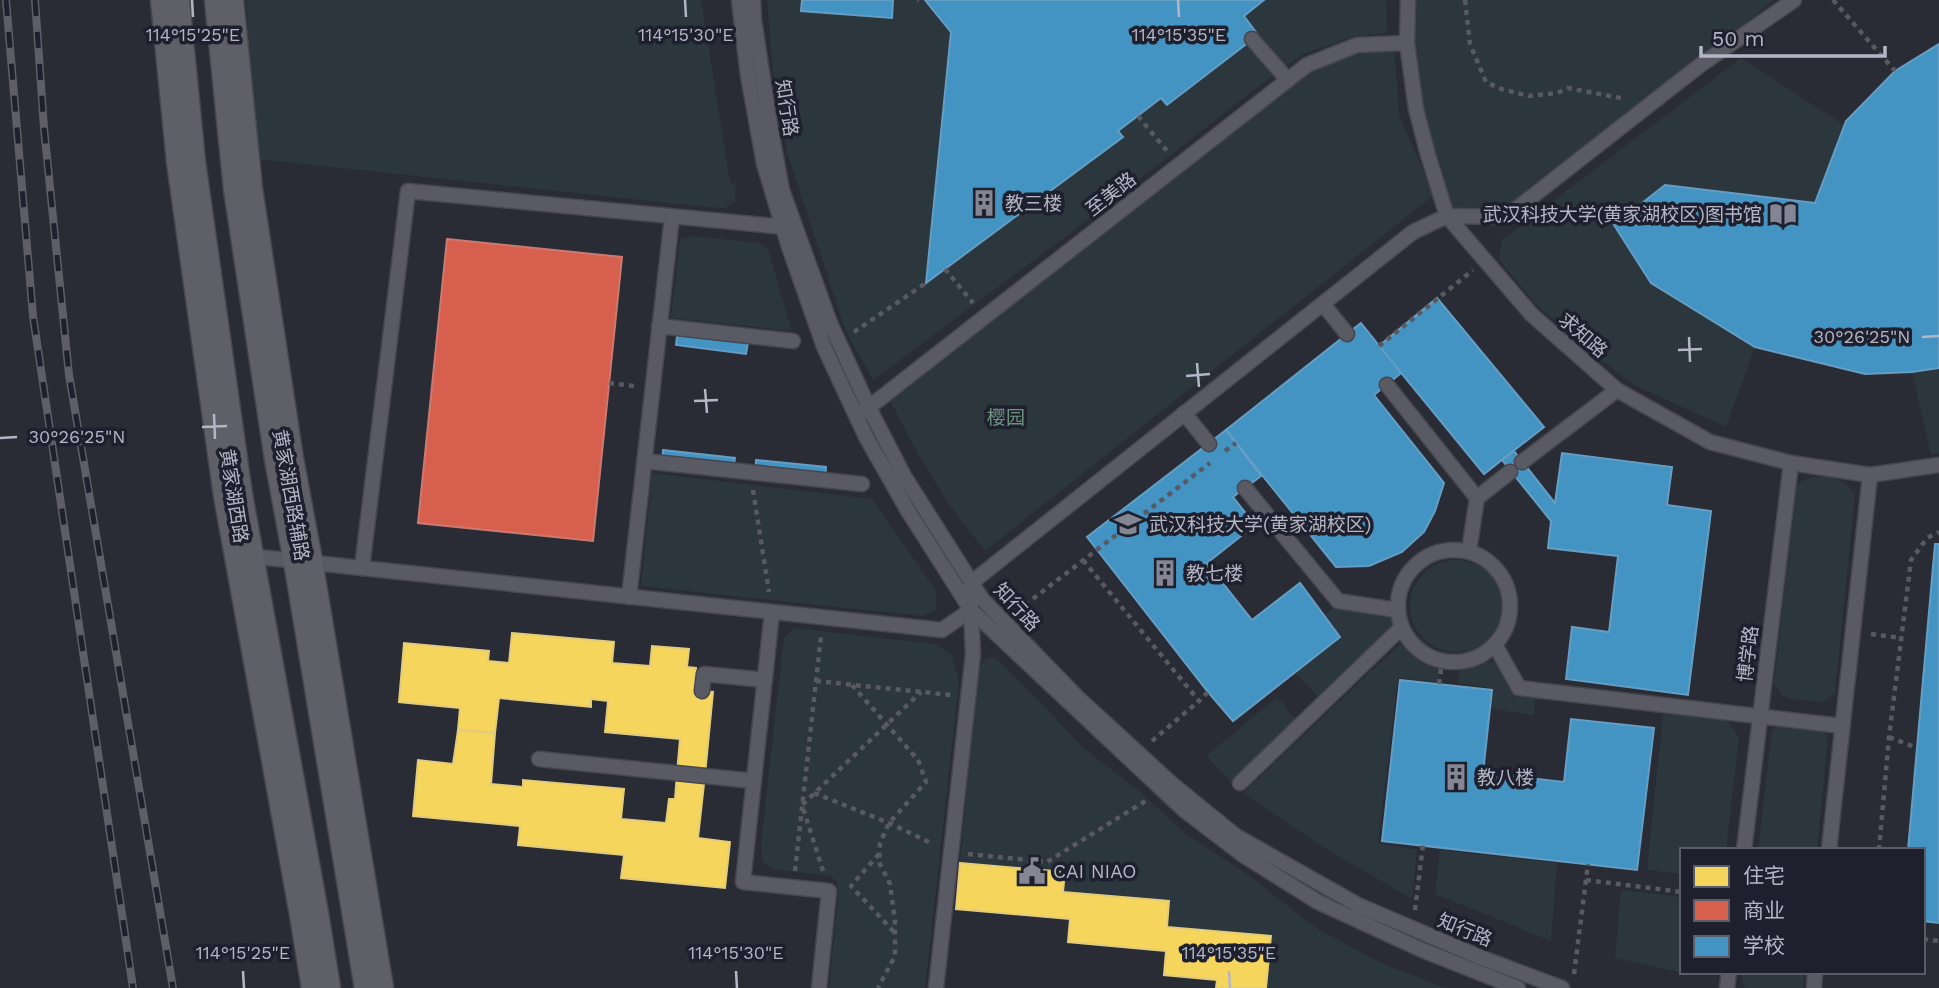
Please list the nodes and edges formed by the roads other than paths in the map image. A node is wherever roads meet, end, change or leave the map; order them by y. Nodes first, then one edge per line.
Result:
1 (170, 0) edge
2 (189, 0) edge
3 (224, 0) edge
4 (739, 0) edge
5 (753, 0) edge
6 (1408, 0) edge
7 (1794, 0) edge
8 (1252, 39) dead end
9 (1407, 43) junction
10 (1288, 80) junction
11 (1447, 216) junction
12 (672, 217) junction
13 (789, 227) junction
14 (1323, 304) junction
15 (659, 326) junction
16 (1347, 334) dead end
17 (793, 341) dead end
18 (1387, 385) dead end
19 (1617, 390) junction
20 (863, 413) junction
21 (1184, 413) junction
22 (1209, 444) dead end
23 (644, 461) junction
24 (1791, 463) junction
25 (1939, 465) edge
26 (1870, 475) junction
27 (862, 484) dead end
28 (1245, 488) dead end
29 (1477, 498) junction
30 (1469, 551) junction
31 (259, 556) junction
32 (303, 561) junction
33 (362, 568) junction
34 (971, 583) junction
35 (629, 597) junction
36 (971, 610) junction
37 (1397, 610) junction
38 (772, 612) junction
39 (1401, 628) junction
40 (1495, 645) junction
41 (765, 680) junction
42 (702, 691) dead end
43 (1760, 717) junction
44 (1842, 726) junction
45 (539, 759) dead end
46 (754, 780) junction
47 (1240, 783) dead end
48 (1744, 848) edge
49 (1829, 848) edge
50 (321, 988) edge
51 (335, 988) edge
52 (374, 988) edge
53 (819, 988) edge
54 (936, 988) edge
55 (1518, 988) edge
56 (1562, 988) edge

1 - 50 main road, 黄家湖西路
2 - 31 main road, 黄家湖西路
3 - 32 main road, 黄家湖西路辅路
4 - 13 lane, 知行路
5 - 13 lane, 知行路
6 - 9 lane, 求知路
7 - 11 lane
8 - 10 lane
9 - 10 lane, 至美路
9 - 11 lane, 求知路
10 - 20 lane, 至美路
11 - 14 lane
11 - 19 lane, 求知路
12 - 13 lane
12 - 15 lane
12 - 33 lane
13 - 20 lane, 知行路
13 - 20 lane, 知行路
14 - 16 lane
14 - 21 lane
15 - 17 lane
15 - 23 lane
18 - 29 lane
19 - 24 lane, 求知路
19 - 29 lane
20 - 34 lane, 知行路
20 - 36 lane, 知行路
21 - 22 lane
21 - 34 lane
23 - 27 lane
23 - 35 lane
24 - 26 lane, 求知路
24 - 43 lane, 博学路
25 - 26 lane, 求知路
26 - 44 lane
28 - 37 lane
29 - 30 lane
30 - 37 lane
30 - 40 lane
31 - 32 lane
31 - 51 main road, 黄家湖西路
32 - 33 lane
32 - 52 main road, 黄家湖西路辅路
33 - 35 lane
34 - 36 lane
34 - 56 lane, 知行路
35 - 38 lane
36 - 38 lane
36 - 54 lane
36 - 55 lane, 知行路
37 - 39 lane
38 - 41 lane
39 - 40 lane
39 - 47 lane
40 - 43 lane
41 - 42 lane
41 - 46 lane
43 - 44 lane
43 - 48 lane, 博学路
44 - 49 lane
45 - 46 lane
46 - 53 lane

